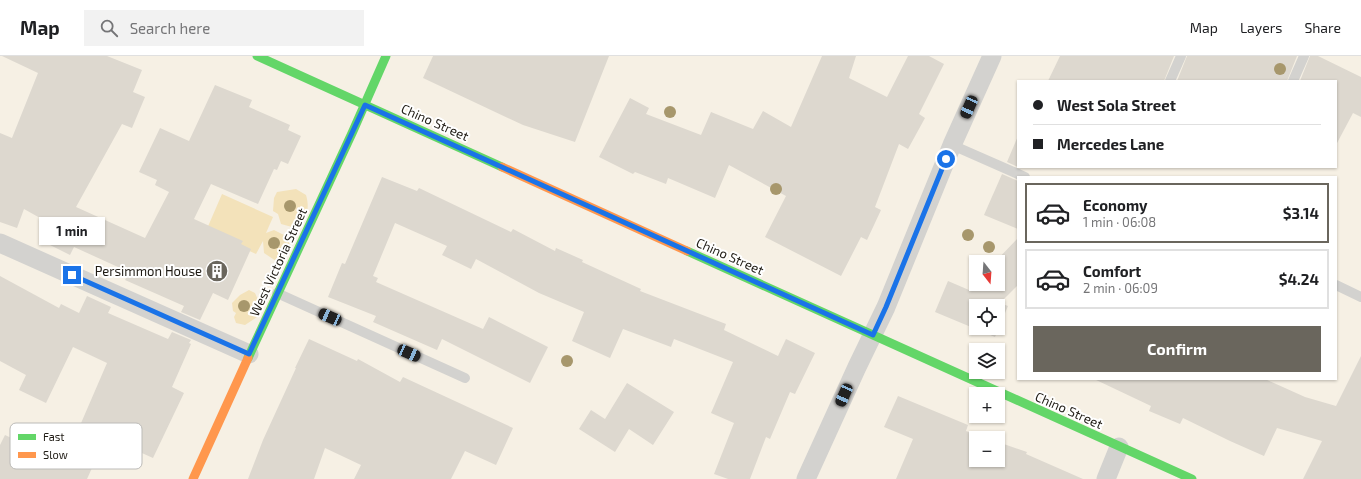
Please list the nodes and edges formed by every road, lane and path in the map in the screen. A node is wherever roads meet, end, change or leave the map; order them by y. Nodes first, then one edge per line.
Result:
1 (257, 56) edge
2 (386, 56) edge
3 (992, 56) edge
4 (1181, 56) edge
5 (1304, 56) edge
6 (1170, 80) edge
7 (1293, 80) edge
8 (365, 105) junction
9 (952, 145) junction
10 (1023, 176) edge
11 (0, 242) edge
12 (1337, 285) edge
13 (277, 293) junction
14 (1361, 297) edge
15 (873, 335) junction
16 (249, 354) junction
17 (465, 378) dead end
18 (1119, 447) junction
19 (194, 479) edge
20 (806, 479) edge
21 (1106, 479) edge
22 (1192, 479) edge

1 - 8 street, Chino Street
2 - 8 street, West Victoria Street
3 - 9 street
4 - 6 lane
5 - 7 lane
8 - 13 street, West Victoria Street
8 - 15 street, Chino Street
9 - 10 lane
9 - 15 street
11 - 16 street
12 - 14 lane
13 - 16 street, West Victoria Street
13 - 17 lane
15 - 18 street, Chino Street
15 - 20 street
16 - 19 street, West Victoria Street
18 - 21 street
18 - 22 street, Chino Street

